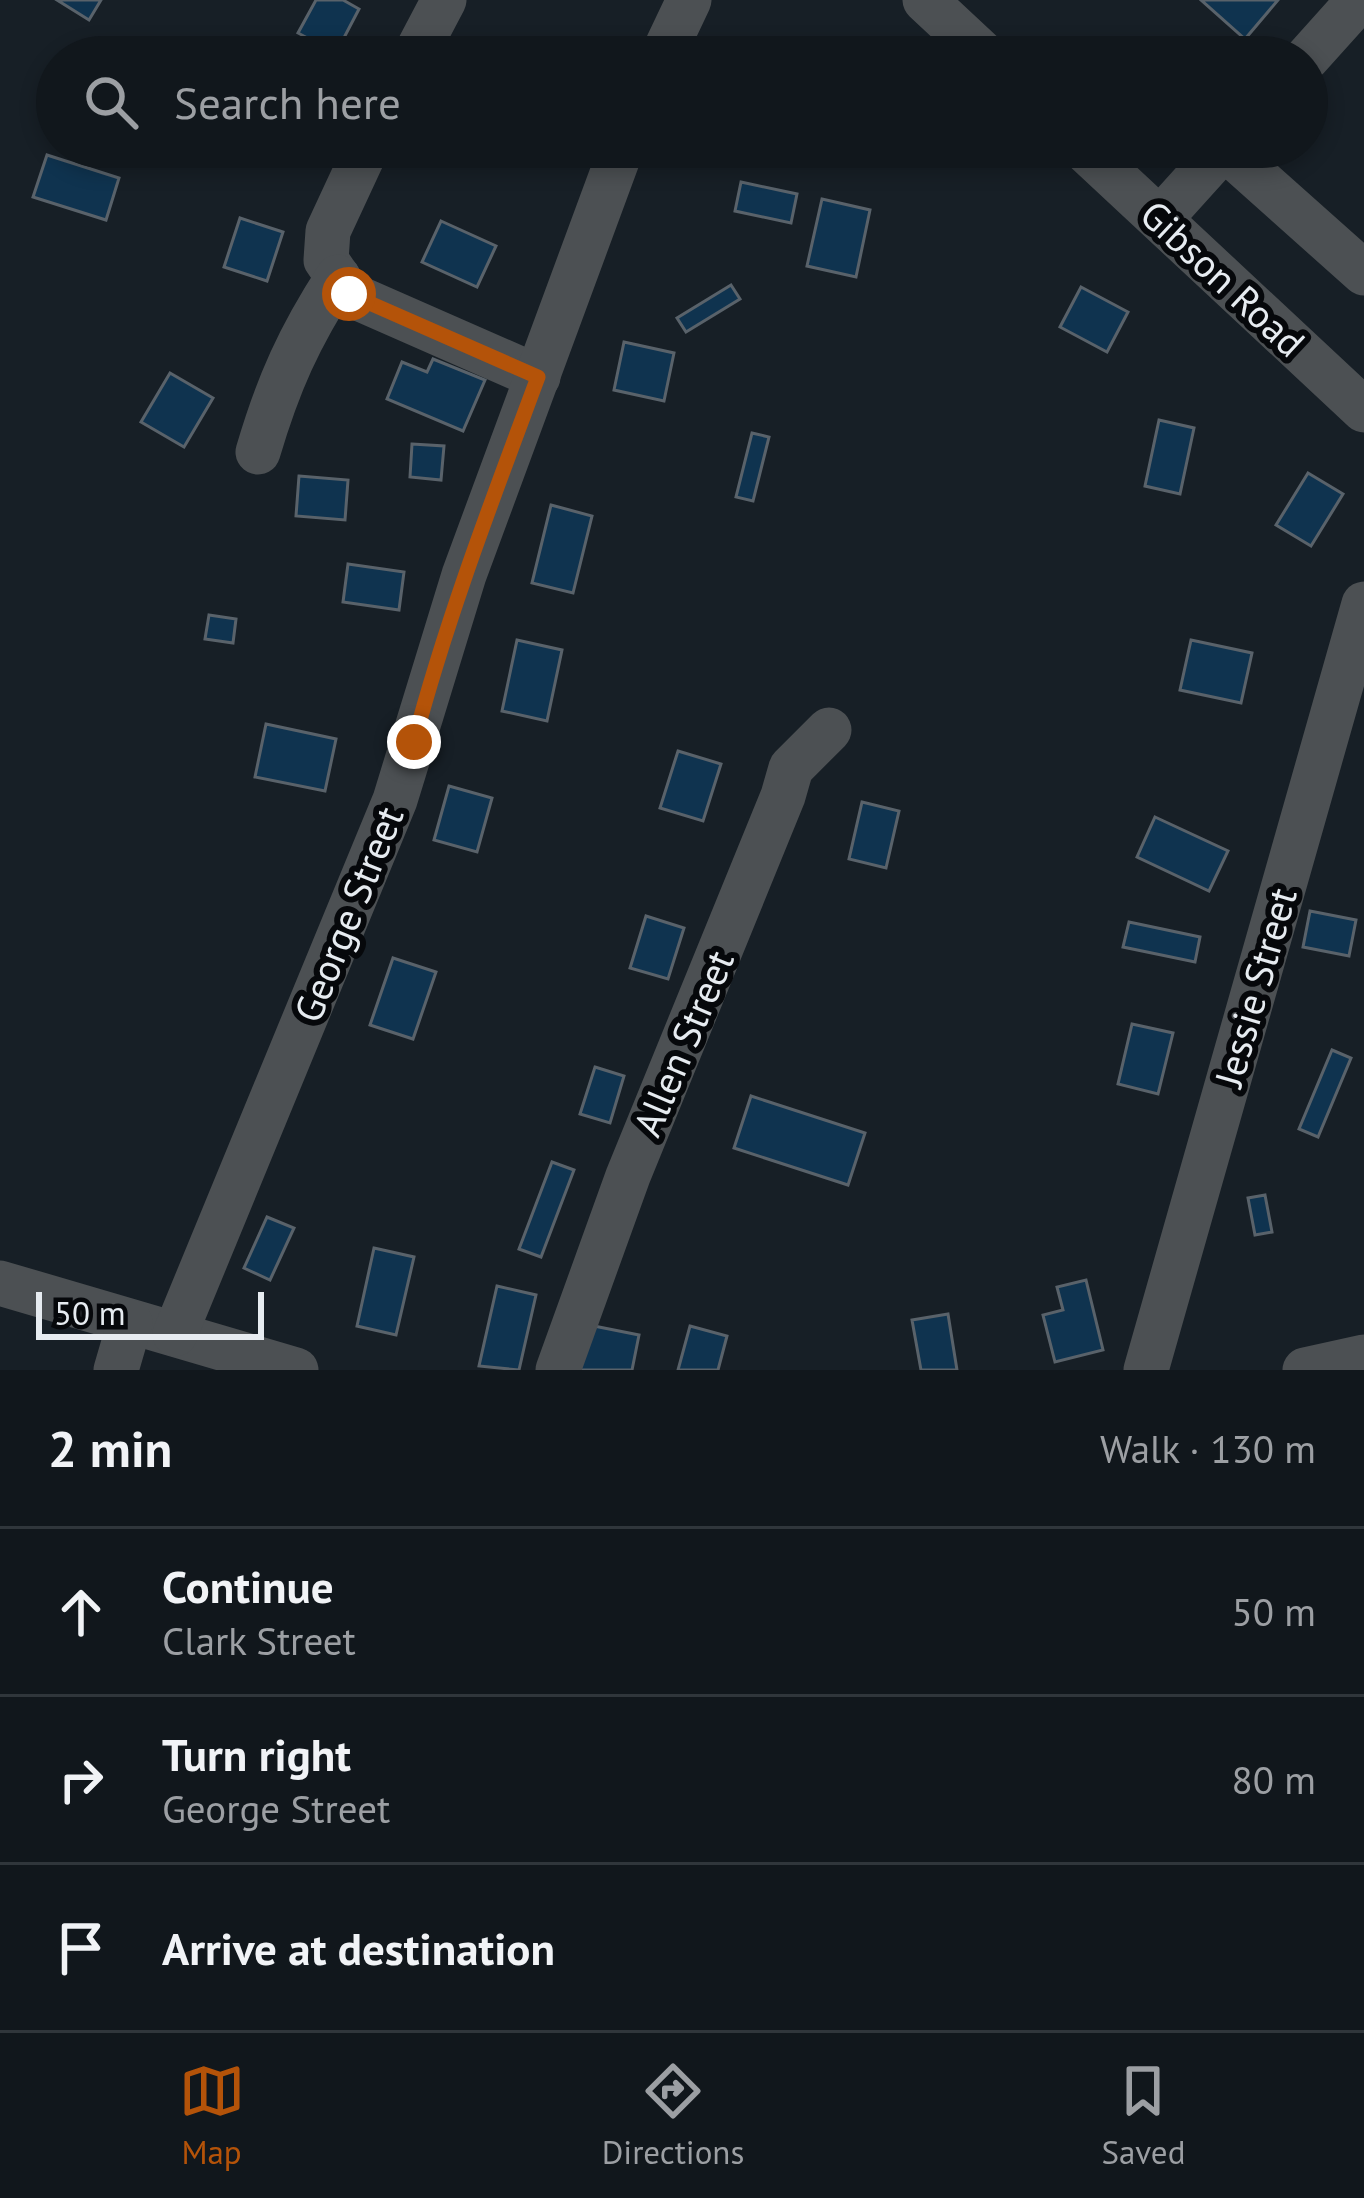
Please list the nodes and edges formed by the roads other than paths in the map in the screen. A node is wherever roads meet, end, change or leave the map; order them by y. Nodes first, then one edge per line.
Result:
1 (444, 0) edge
2 (689, 0) edge
3 (925, 0) edge
4 (1359, 0) edge
5 (425, 36) edge
6 (672, 36) edge
7 (964, 36) edge
8 (1327, 36) edge
9 (357, 168) edge
10 (614, 168) edge
11 (1105, 168) edge
12 (1207, 168) edge
13 (1247, 168) edge
14 (1160, 219) junction
15 (1364, 273) edge
16 (338, 277) junction
17 (538, 377) junction
18 (1364, 410) edge
19 (257, 452) dead end
20 (1364, 604) edge
21 (829, 730) dead end
22 (0, 1283) edge
23 (130, 1322) junction
24 (176, 1334) junction
25 (1364, 1357) edge
26 (116, 1370) edge
27 (296, 1370) edge
28 (558, 1370) edge
29 (1146, 1370) edge
30 (1306, 1370) edge

1 - 5 street
2 - 6 street
3 - 7 street
4 - 8 street
9 - 16 street
10 - 17 street, George Street
11 - 14 street, Gibson Road
12 - 14 street
13 - 15 street
14 - 18 street, Gibson Road
16 - 17 street
16 - 19 street
17 - 24 street, George Street
20 - 29 street, Jessie Street
21 - 28 street, Allen Street
22 - 23 street
23 - 24 street
23 - 26 street
24 - 27 street
25 - 30 street

